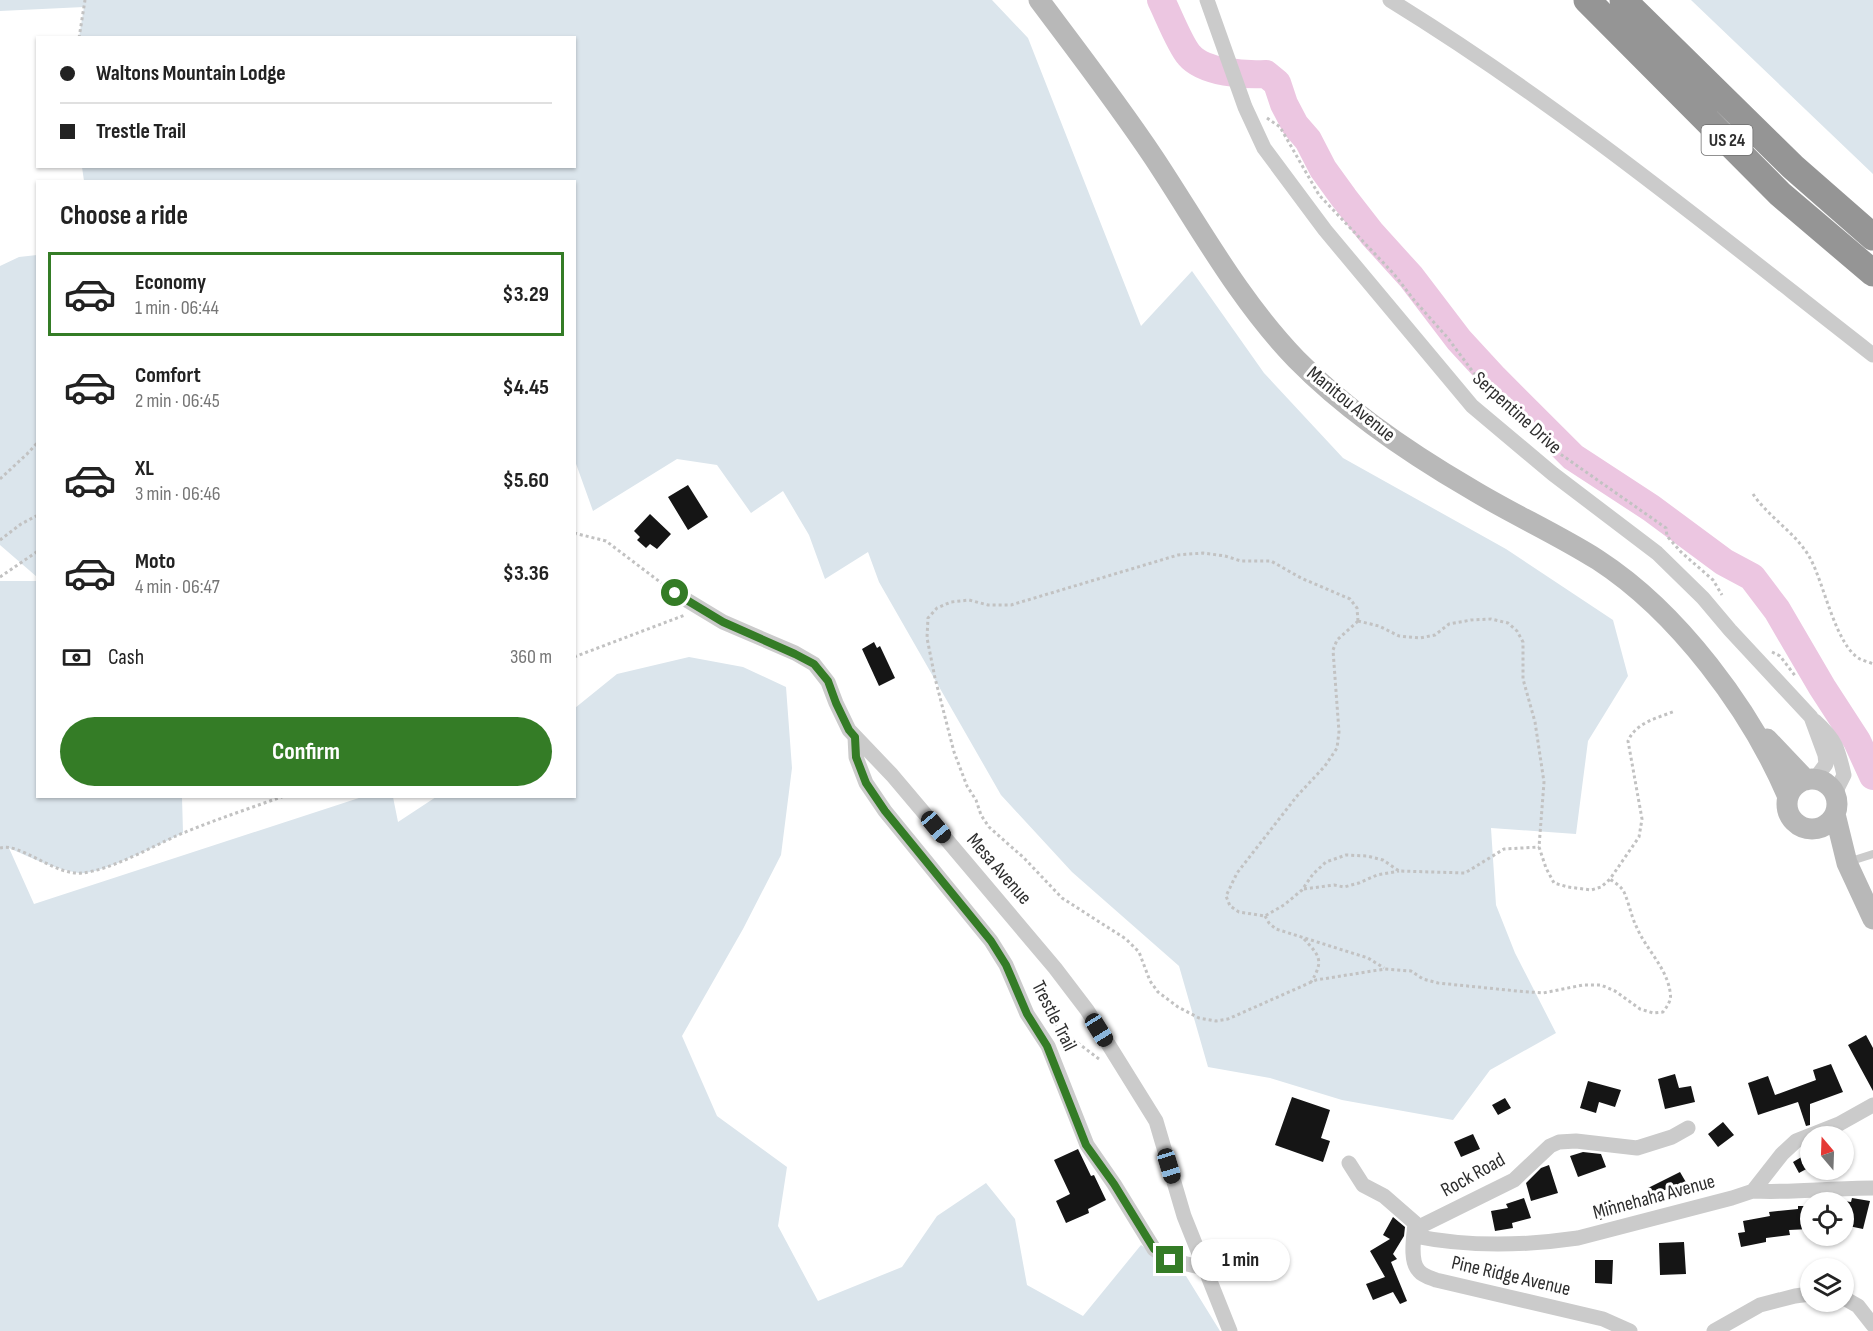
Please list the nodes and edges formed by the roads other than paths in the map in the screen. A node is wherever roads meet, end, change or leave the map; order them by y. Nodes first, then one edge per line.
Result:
1 (1039, 0) edge
2 (1207, 0) edge
3 (1390, 0) edge
4 (1587, 0) edge
5 (1623, 0) edge
6 (1801, 173) junction
7 (1873, 226) edge
8 (1873, 237) edge
9 (1873, 273) edge
10 (1873, 356) edge
11 (675, 593) road end
12 (1811, 717) junction
13 (1748, 719) junction
14 (855, 737) junction
15 (1810, 779) junction
16 (1835, 793) junction
17 (1788, 797) junction
18 (1835, 814) junction
19 (1806, 829) junction
20 (1873, 854) edge
21 (1846, 862) junction
22 (1873, 919) edge
23 (1873, 1105) edge
24 (1688, 1128) dead end
25 (1349, 1163) dead end
26 (1873, 1188) edge
27 (1753, 1191) junction
28 (1414, 1236) junction
29 (1204, 1268) junction
30 (1800, 1295) edge
31 (1854, 1304) edge
32 (1873, 1325) edge
33 (1230, 1331) edge
34 (1630, 1331) edge
35 (1714, 1331) edge

1 - 13 main road, Manitou Avenue
2 - 12 street, Serpentine Drive
3 - 10 street
4 - 9 highway, US 24
5 - 6 highway, US 24
6 - 7 highway
6 - 8 highway, US 24
11 - 14 street, Mesa Avenue
12 - 15 street, Serpentine Drive
12 - 16 street
13 - 15 main road, Manitou Avenue
13 - 17 main road, Manitou Avenue
14 - 29 street, Mesa Avenue
14 - 29 street, Trestle Trail
15 - 16 main road
15 - 17 main road
16 - 18 main road
17 - 19 main road
18 - 19 main road
18 - 21 main road
19 - 21 main road
20 - 21 lane
21 - 22 main road
23 - 27 street
24 - 28 street, Rock Road
25 - 28 street
26 - 27 street, Minnehaha Avenue
27 - 28 street, Minnehaha Avenue
28 - 34 street, Pine Ridge Avenue
29 - 33 street, Mesa Avenue
30 - 35 street
31 - 32 street

